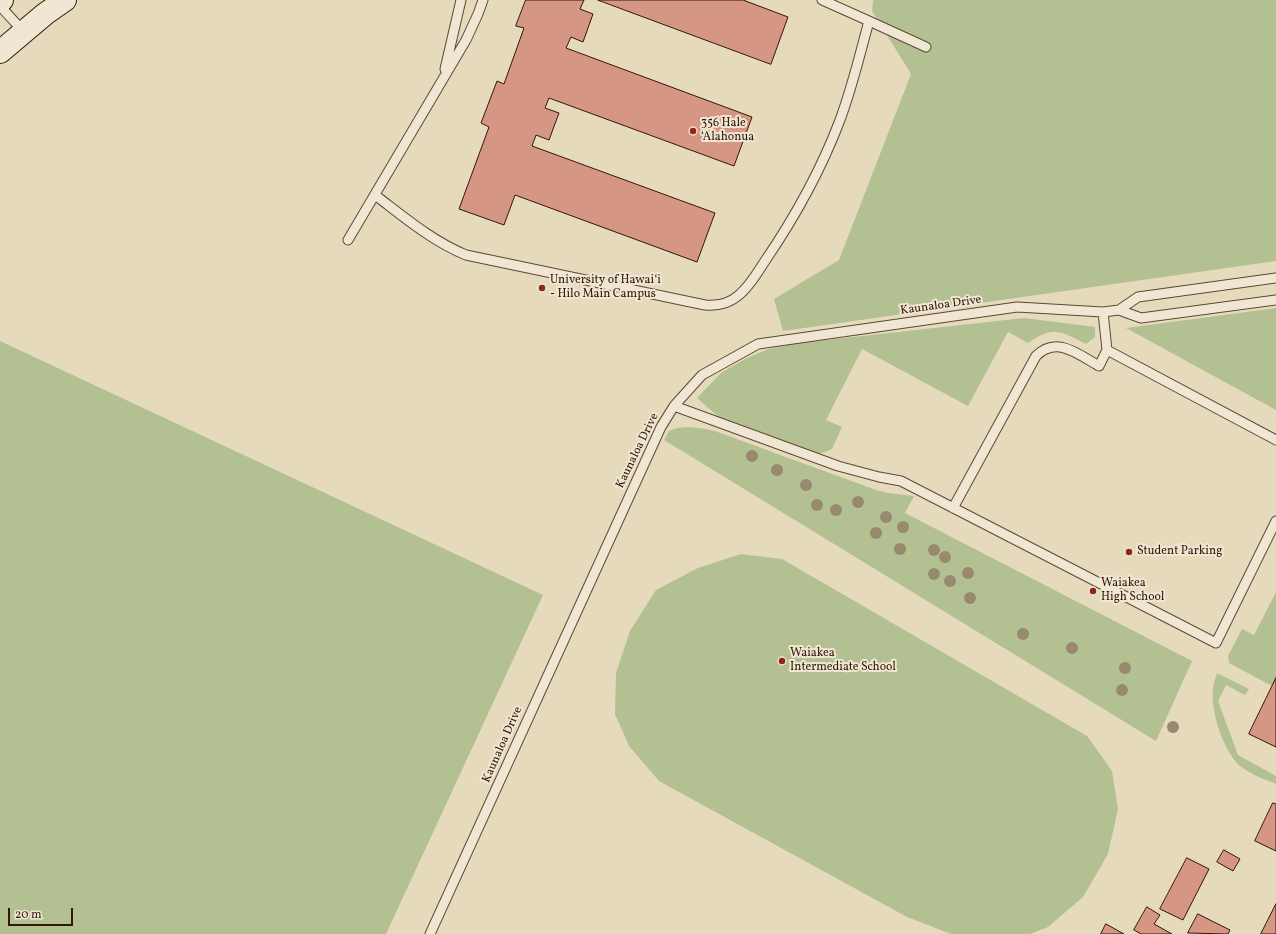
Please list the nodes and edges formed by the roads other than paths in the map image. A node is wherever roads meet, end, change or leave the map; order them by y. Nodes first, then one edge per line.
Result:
1 (65, 0) edge
2 (461, 0) edge
3 (483, 0) edge
4 (822, 0) edge
5 (0, 6) edge
6 (869, 21) junction
7 (24, 32) junction
8 (926, 47) dead end
9 (0, 52) edge
10 (443, 78) junction
11 (375, 195) junction
12 (348, 240) dead end
13 (1276, 278) edge
14 (1276, 300) edge
15 (1120, 310) junction
16 (1103, 312) junction
17 (1107, 350) junction
18 (674, 406) junction
19 (1276, 440) edge
20 (953, 508) junction
21 (1276, 520) edge
22 (430, 934) edge

1 - 7 street
2 - 10 lane
3 - 10 lane
4 - 6 lane
5 - 7 lane
6 - 8 lane
6 - 11 lane
7 - 9 street
10 - 11 lane
11 - 12 lane
13 - 15 lane, Kaunaloa Drive
14 - 15 lane, Kaunaloa Drive
15 - 16 lane, Kaunaloa Drive
16 - 17 lane
16 - 18 lane, Kaunaloa Drive
17 - 19 lane
17 - 20 lane
18 - 20 lane
18 - 22 lane, Kaunaloa Drive
20 - 21 lane

